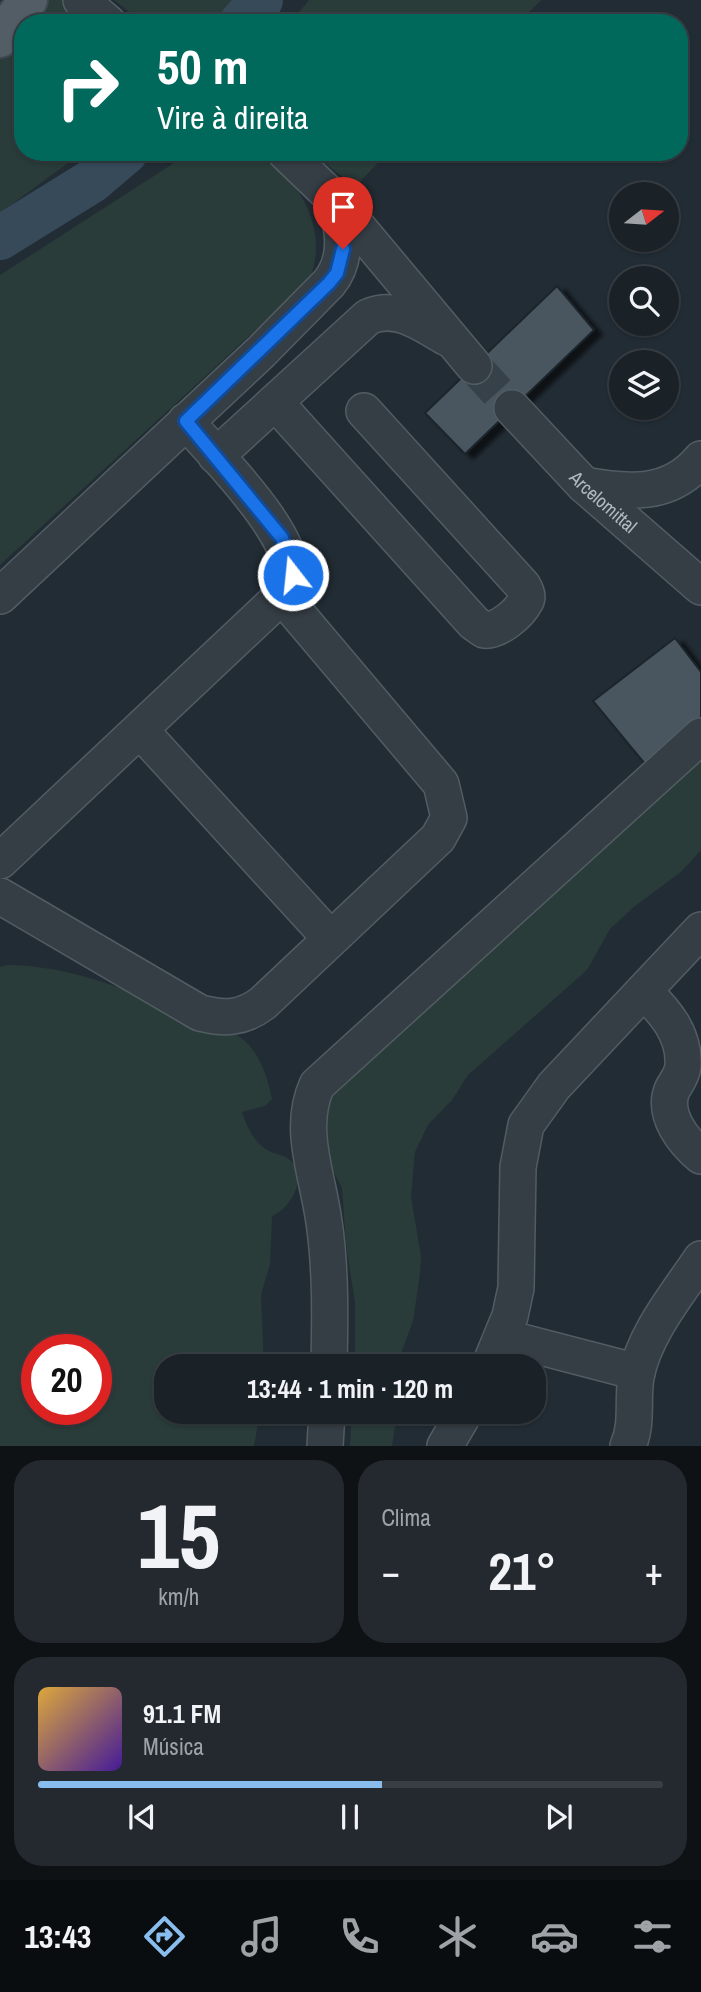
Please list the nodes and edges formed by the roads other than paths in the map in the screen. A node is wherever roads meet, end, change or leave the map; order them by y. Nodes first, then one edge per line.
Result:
1 (80, 0) edge
2 (97, 14) edge
3 (14, 19) edge
4 (0, 38) edge
5 (294, 161) edge
6 (336, 201) junction
7 (447, 338) junction
8 (474, 366) tunnel mouth
9 (275, 402) junction
10 (512, 408) tunnel mouth
11 (364, 411) dead end
12 (186, 421) junction
13 (216, 456) junction
14 (701, 459) edge
15 (584, 485) junction
16 (701, 587) edge
17 (0, 596) edge
18 (283, 597) junction
19 (141, 730) junction
20 (701, 736) edge
21 (0, 861) edge
22 (0, 896) edge
23 (701, 930) edge
24 (330, 938) junction
25 (644, 991) junction
26 (701, 1156) edge
27 (701, 1259) edge
28 (496, 1352) edge
29 (329, 1354) edge
30 (637, 1372) junction
31 (326, 1424) edge
32 (458, 1424) edge
33 (325, 1446) edge
34 (445, 1446) edge
35 (628, 1446) edge

1 - 2 street
3 - 4 main road
5 - 6 street
6 - 7 street
6 - 12 street
7 - 8 street
7 - 9 street
9 - 11 street
9 - 13 street
10 - 15 street, Arcelomittal
12 - 13 street
12 - 17 street
13 - 18 street
14 - 15 street
15 - 16 street, Arcelomittal
18 - 19 street
18 - 24 street
19 - 21 street
19 - 24 street
20 - 29 street
22 - 24 street
23 - 25 street
25 - 26 street
25 - 28 street
27 - 30 street
28 - 30 street
30 - 35 street
31 - 33 street
32 - 34 street

